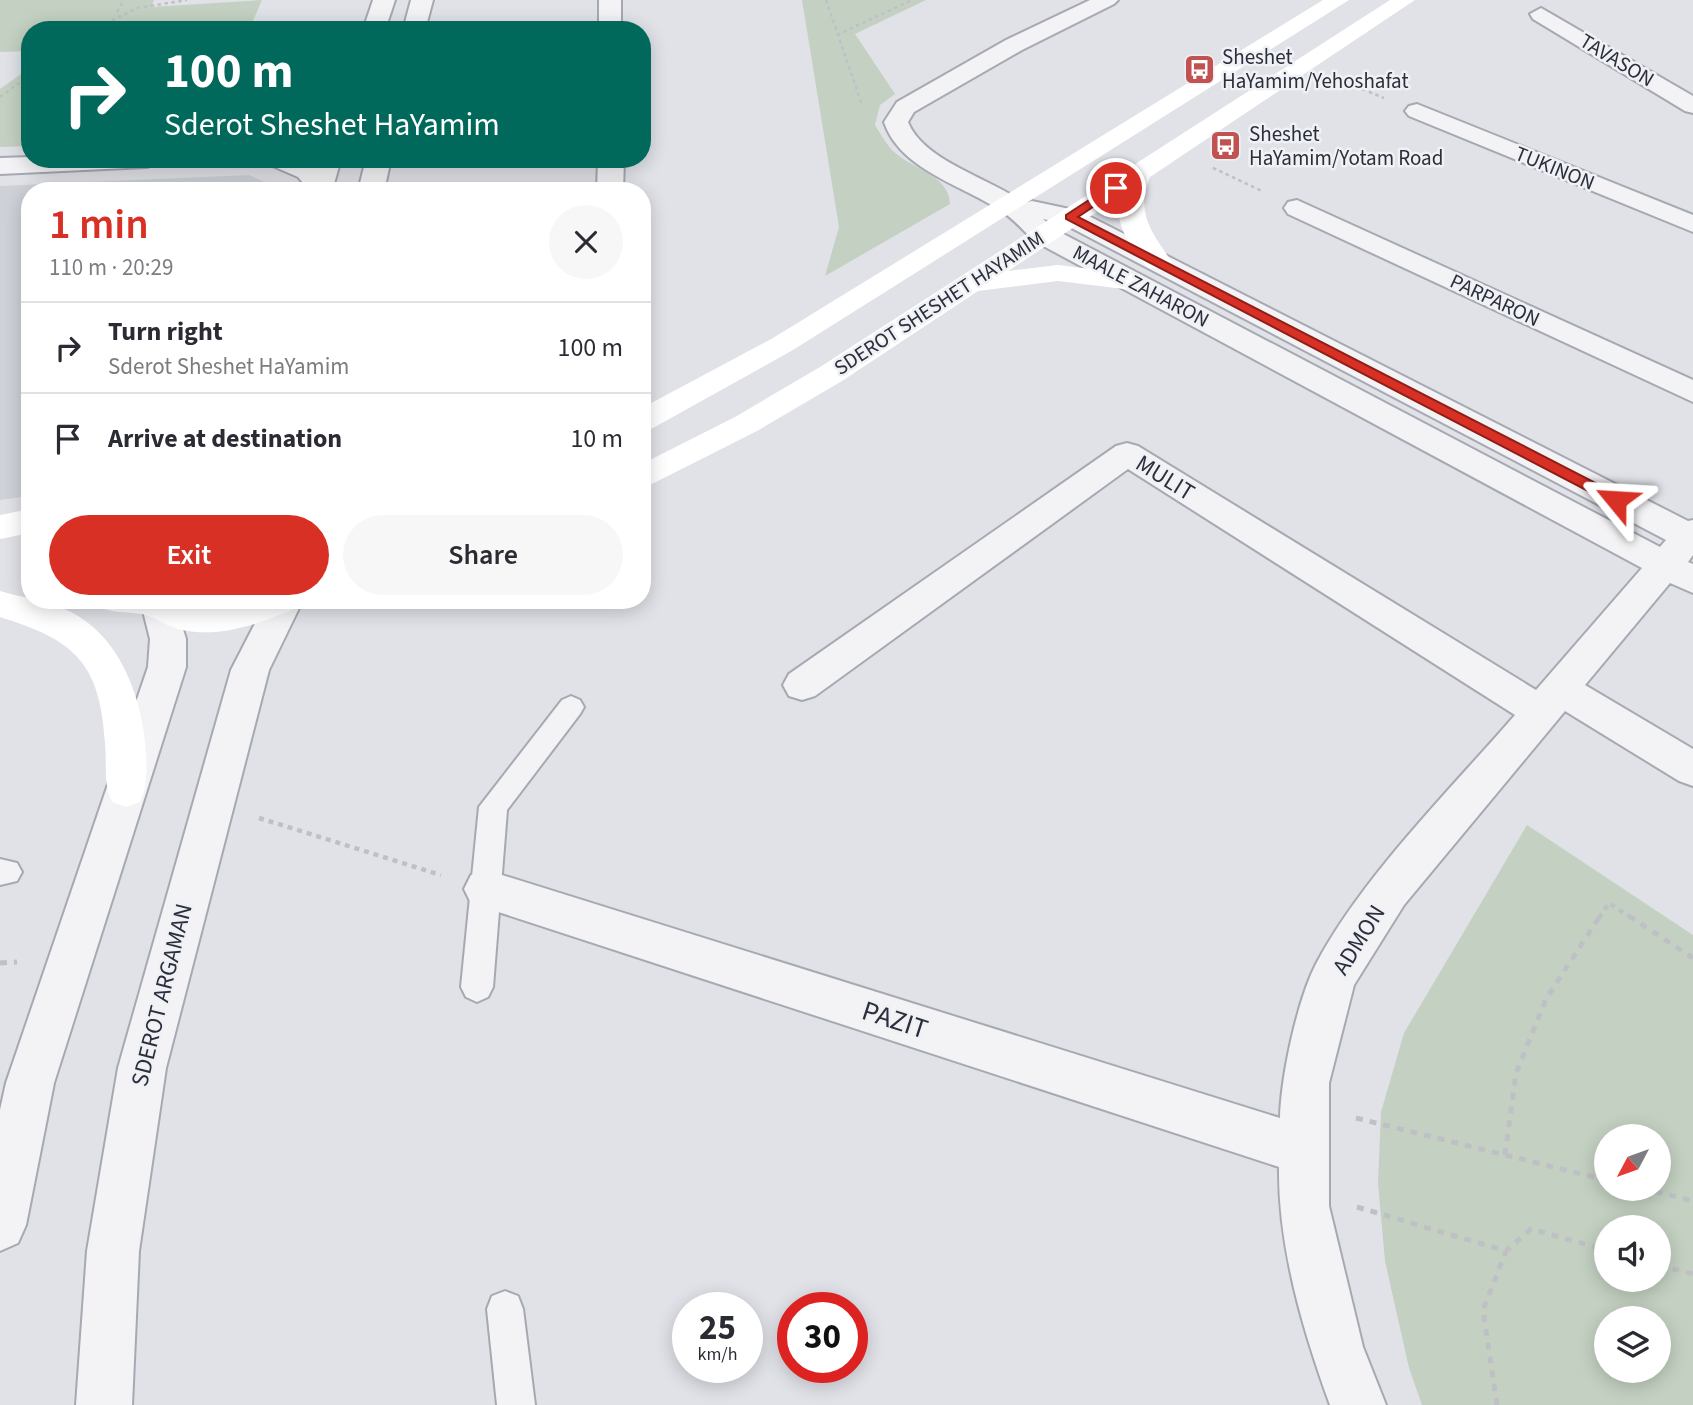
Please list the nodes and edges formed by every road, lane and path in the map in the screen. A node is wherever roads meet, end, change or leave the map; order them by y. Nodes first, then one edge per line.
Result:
1 (124, 0) edge
2 (187, 0) edge
3 (384, 0) edge
4 (422, 0) edge
5 (610, 0) edge
6 (826, 0) edge
7 (912, 0) edge
8 (1107, 0) edge
9 (1339, 0) edge
10 (1404, 2) edge
11 (117, 13) junction
12 (1541, 14) dead end
13 (106, 21) edge
14 (377, 21) edge
15 (416, 21) edge
16 (610, 21) edge
17 (837, 35) junction
18 (1304, 65) junction
19 (21, 82) edge
20 (0, 97) edge
21 (1693, 106) edge
22 (1417, 111) joint
23 (896, 122) junction
24 (1174, 150) junction
25 (21, 165) edge
26 (0, 166) edge
27 (298, 168) edge
28 (1139, 173) junction
29 (314, 182) edge
30 (1009, 204) junction
31 (1297, 208) joint
32 (1070, 217) junction
33 (1693, 224) edge
34 (1044, 235) junction
35 (1158, 262) junction
36 (1132, 282) junction
37 (962, 288) junction
38 (1693, 393) edge
39 (651, 416) edge
40 (651, 473) edge
41 (21, 523) edge
42 (0, 527) edge
43 (21, 541) edge
44 (0, 542) edge
45 (1686, 551) edge
46 (21, 601) edge
47 (0, 603) edge
48 (156, 609) edge
49 (167, 609) edge
50 (258, 609) edge
51 (278, 609) edge
52 (802, 685) dead end
53 (1551, 700) junction
54 (571, 707) dead end
55 (1693, 769) edge
56 (126, 790) junction
57 (213, 804) junction
58 (486, 889) junction
59 (1693, 958) edge
60 (477, 987) dead end
61 (1305, 1105) junction
62 (1505, 1155) junction
63 (1305, 1172) junction
64 (1594, 1177) edge
65 (1671, 1195) edge
66 (1693, 1201) edge
67 (0, 1225) edge
68 (1594, 1247) edge
69 (1506, 1251) junction
70 (1671, 1268) edge
71 (1693, 1274) edge
72 (505, 1309) dead end
73 (104, 1405) edge
74 (516, 1405) edge
75 (1358, 1405) edge
76 (1497, 1405) edge

1 - 11 path
2 - 11 path
3 - 14 street
4 - 15 street
5 - 16 street
6 - 17 path
7 - 17 path
8 - 23 street
9 - 30 main road, SDEROT SHESHET HAYAMIM
10 - 18 main road, SDEROT SHESHET HAYAMIM
11 - 13 path
12 - 21 street, TAVASON
17 - 23 path
18 - 22 path
18 - 24 main road, SDEROT SHESHET HAYAMIM
19 - 20 path
22 - 33 street, TUKINON
23 - 30 street
24 - 28 main road, SDEROT SHESHET HAYAMIM
24 - 31 path
25 - 26 street
27 - 29 street
28 - 32 main road, SDEROT SHESHET HAYAMIM
28 - 35 main road
30 - 32 street, MAALE ZAHARON
30 - 34 street, MAALE ZAHARON
30 - 39 main road, SDEROT SHESHET HAYAMIM
31 - 38 street, PARPARON
32 - 34 main road, SDEROT SHESHET HAYAMIM
32 - 35 street, MAALE ZAHARON
34 - 36 street, MAALE ZAHARON
34 - 37 main road, SDEROT SHESHET HAYAMIM
35 - 45 street, MAALE ZAHARON
36 - 37 main road
36 - 45 street, MAALE ZAHARON
37 - 40 main road, SDEROT SHESHET HAYAMIM
41 - 42 main road
43 - 44 main road
45 - 53 street, ADMON
46 - 47 main road
47 - 56 main road
48 - 56 street
49 - 50 main road
51 - 57 street, SDEROT ARGAMAN
52 - 53 street, MULIT
53 - 55 street, MULIT
53 - 61 street, ADMON
54 - 58 lane
56 - 67 street
57 - 58 path
57 - 73 street, SDEROT ARGAMAN
58 - 60 lane
58 - 63 street, PAZIT
59 - 62 path
61 - 62 path
61 - 63 street, ADMON
62 - 64 path
63 - 69 path
63 - 75 street, ADMON
65 - 66 path
68 - 69 path
69 - 76 path
70 - 71 path
72 - 74 lane

